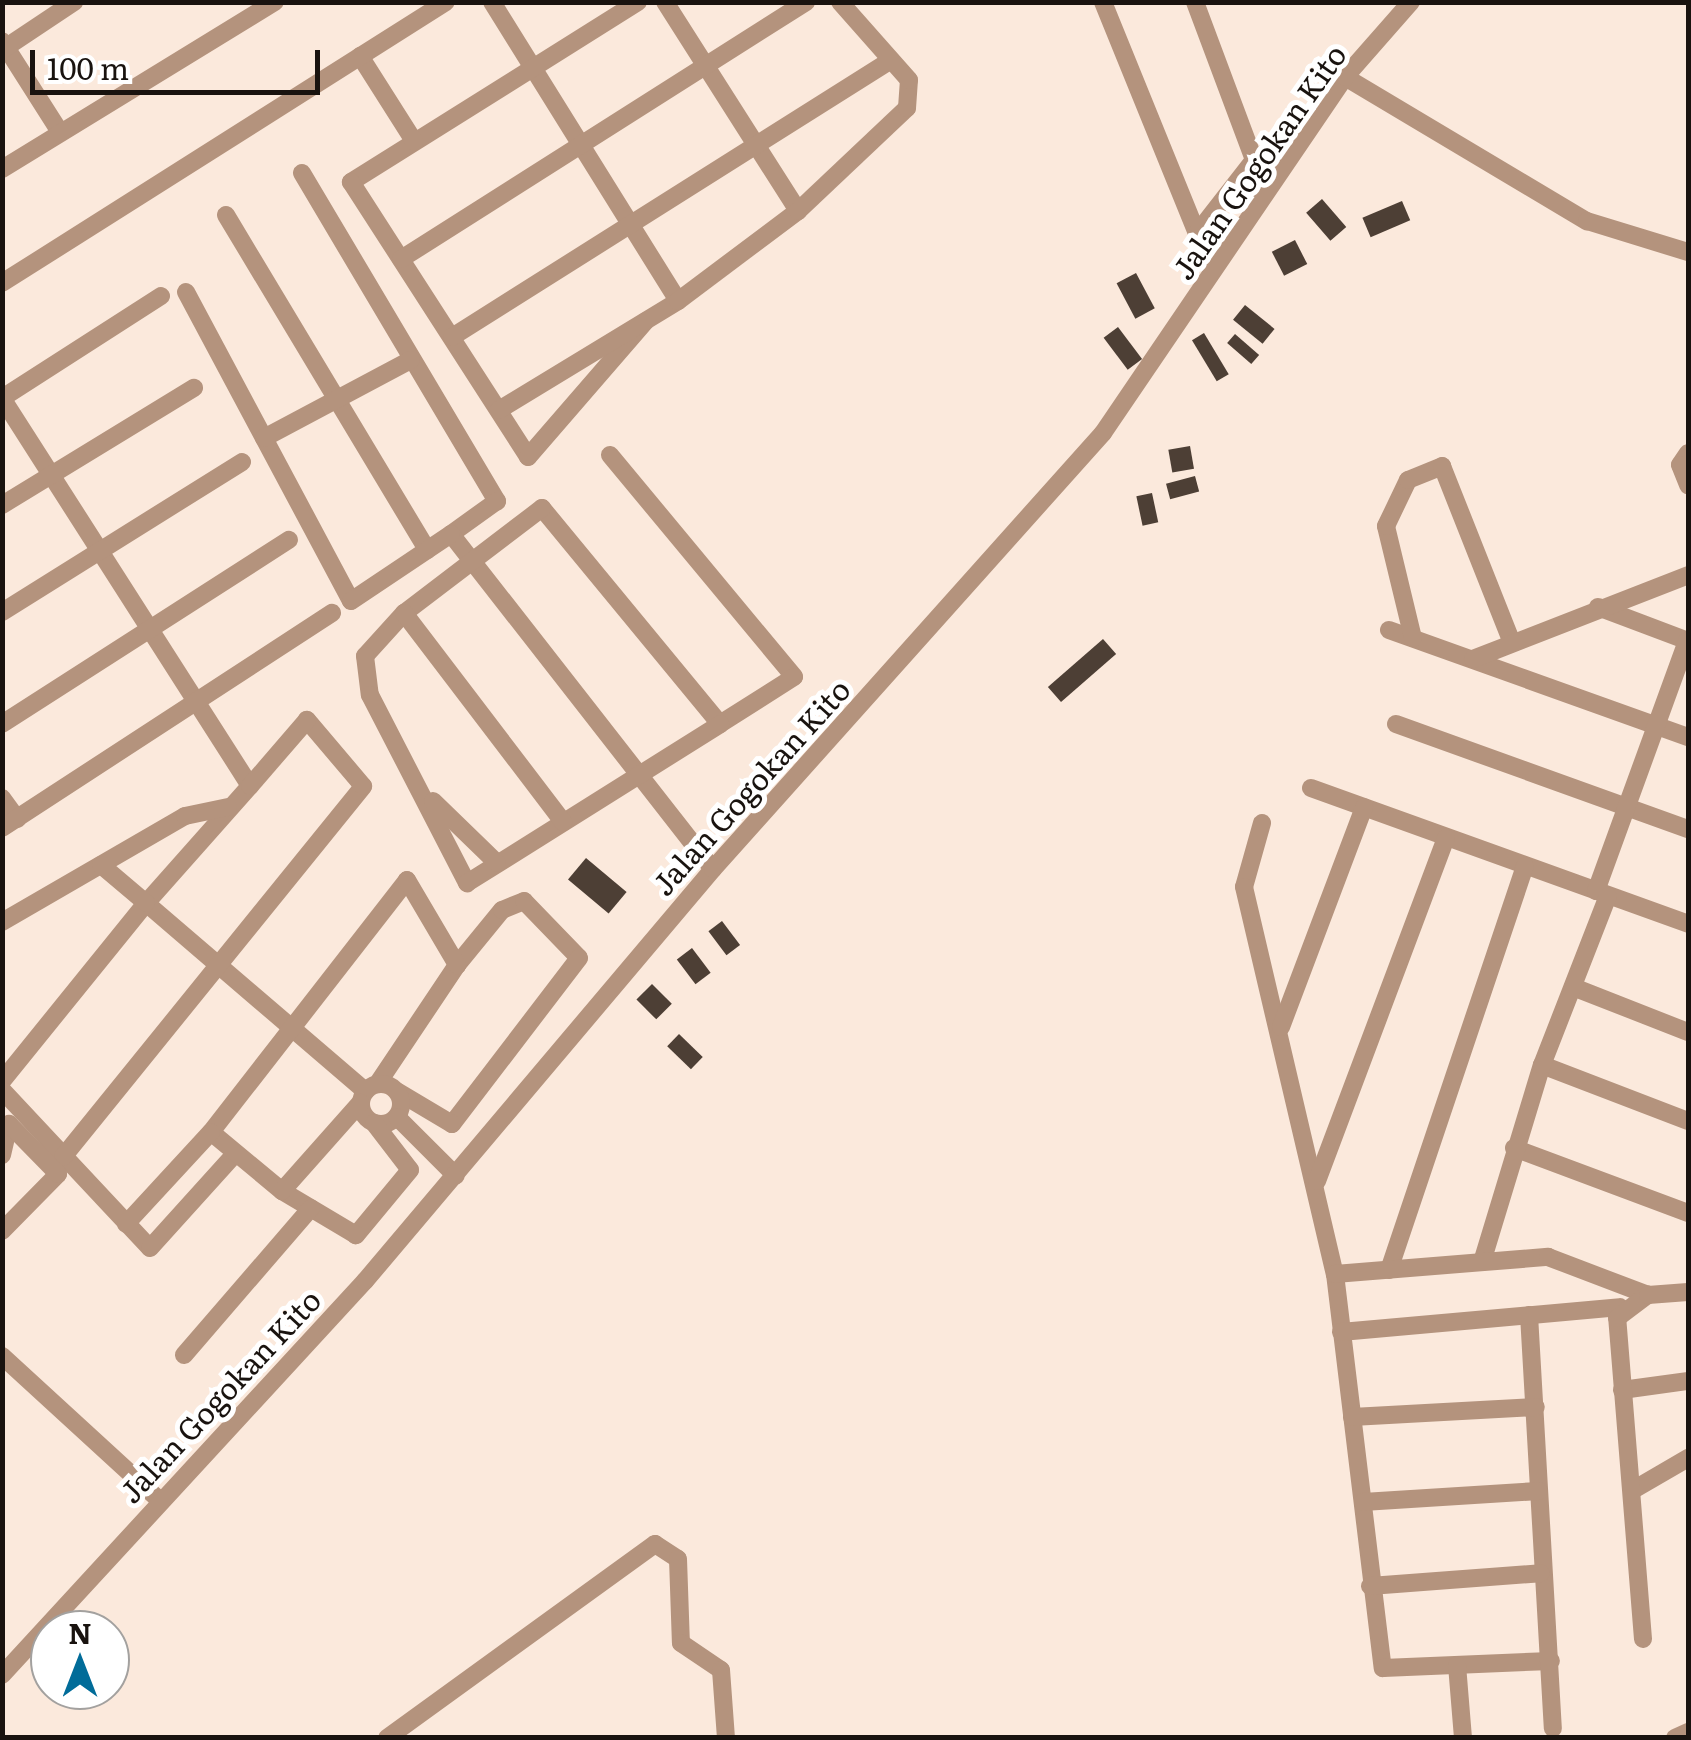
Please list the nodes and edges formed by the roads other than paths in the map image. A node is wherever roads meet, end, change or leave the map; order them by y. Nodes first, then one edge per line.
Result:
1 (74, 2) edge
2 (275, 2) edge
3 (446, 2) edge
4 (492, 2) edge
5 (638, 2) edge
6 (665, 2) edge
7 (806, 2) edge
8 (840, 2) edge
9 (1103, 2) edge
10 (1194, 2) edge
11 (1411, 2) edge
12 (4, 46) edge
13 (360, 56) junction
14 (890, 60) junction
15 (705, 69) junction
16 (535, 70) junction
17 (1344, 78) junction
18 (60, 132) junction
19 (414, 142) junction
20 (754, 147) junction
21 (583, 148) junction
22 (2, 169) edge
23 (302, 173) dead end
24 (798, 212) junction
25 (226, 215) dead end
26 (630, 226) junction
27 (1198, 232) junction
28 (1688, 252) edge
29 (401, 259) junction
30 (1212, 271) junction
31 (2, 283) edge
32 (186, 292) dead end
33 (160, 296) dead end
34 (678, 301) junction
35 (646, 321) junction
36 (452, 337) junction
37 (411, 360) junction
38 (194, 388) dead end
39 (335, 404) junction
40 (499, 410) junction
41 (264, 438) junction
42 (1688, 453) edge
43 (610, 455) dead end
44 (242, 462) dead end
45 (50, 476) junction
46 (1688, 486) edge
47 (2, 506) edge
48 (451, 534) junction
49 (289, 540) dead end
50 (428, 550) junction
51 (100, 554) junction
52 (473, 560) junction
53 (1688, 575) edge
54 (1598, 608) junction
55 (2, 612) edge
56 (332, 613) dead end
57 (404, 613) junction
58 (1388, 630) dead end
59 (146, 632) junction
60 (1413, 638) junction
61 (1688, 641) edge
62 (1512, 643) junction
63 (1473, 658) junction
64 (194, 708) junction
65 (2, 724) edge
66 (720, 724) junction
67 (1396, 724) dead end
68 (1657, 725) junction
69 (1688, 736) edge
70 (641, 771) junction
71 (250, 786) junction
72 (1311, 788) dead end
73 (426, 793) junction
74 (2, 798) edge
75 (1627, 806) junction
76 (228, 807) junction
77 (1364, 807) junction
78 (563, 822) junction
79 (1262, 823) dead end
80 (10, 824) edge
81 (1688, 829) edge
82 (1446, 838) junction
83 (497, 863) junction
84 (101, 865) junction
85 (1525, 866) junction
86 (713, 869) junction
87 (1602, 894) junction
88 (146, 903) junction
89 (2, 922) edge
90 (1688, 924) edge
91 (217, 964) junction
92 (456, 965) junction
93 (1573, 987) junction
94 (1280, 1028) junction
95 (291, 1030) junction
96 (1688, 1032) edge
97 (1542, 1065) junction
98 (2, 1080) edge
99 (2, 1090) edge
100 (368, 1092) junction
101 (398, 1092) junction
102 (397, 1116) junction
103 (1688, 1120) edge
104 (374, 1123) junction
105 (211, 1132) junction
106 (1514, 1148) junction
107 (235, 1154) junction
108 (2, 1156) edge
109 (63, 1158) junction
110 (456, 1176) junction
111 (1317, 1181) junction
112 (282, 1192) junction
113 (310, 1208) junction
114 (1688, 1214) edge
115 (126, 1224) junction
116 (2, 1232) edge
117 (1482, 1262) junction
118 (1389, 1270) junction
119 (1335, 1274) junction
120 (1688, 1292) edge
121 (1648, 1295) junction
122 (1620, 1308) junction
123 (1530, 1315) junction
124 (1341, 1332) junction
125 (2, 1356) edge
126 (184, 1356) dead end
127 (1688, 1381) edge
128 (1622, 1390) junction
129 (1536, 1407) junction
130 (1352, 1417) junction
131 (1688, 1458) edge
132 (1634, 1490) junction
133 (1540, 1491) junction
134 (158, 1499) junction
135 (1363, 1502) junction
136 (1541, 1573) junction
137 (1370, 1586) junction
138 (1643, 1639) dead end
139 (1551, 1662) junction
140 (1457, 1665) junction
141 (2, 1675) edge
142 (1553, 1728) dead end
143 (1688, 1732) edge
144 (387, 1738) edge
145 (726, 1738) edge
146 (1463, 1738) edge
147 (1675, 1738) edge

1 - 12 street
2 - 18 street
3 - 13 street
4 - 16 street
5 - 16 street
6 - 15 street
7 - 15 street
8 - 14 street
9 - 27 street
10 - 27 street
11 - 17 street, Jalan Gogokan Kito
12 - 18 street
13 - 19 street
13 - 31 street
14 - 20 street
14 - 24 street
15 - 20 street
15 - 21 street
16 - 19 street
16 - 21 street
17 - 28 street
17 - 30 street, Jalan Gogokan Kito
18 - 22 street
19 - 29 street
20 - 24 street
20 - 26 street
21 - 26 street
21 - 29 street
23 - 37 street
24 - 34 street
25 - 39 street
26 - 34 street
26 - 36 street
27 - 30 street
29 - 36 street
30 - 86 street, Jalan Gogokan Kito
32 - 41 street
33 - 45 street
34 - 35 street
35 - 40 street
35 - 40 street
36 - 40 street
37 - 39 street
37 - 48 street
38 - 45 street
39 - 41 street
39 - 50 street
41 - 50 street
42 - 46 street
43 - 66 street
44 - 51 street
45 - 47 street
45 - 51 street
48 - 50 street
48 - 52 street
49 - 59 street
51 - 55 street
51 - 59 street
52 - 57 street
52 - 66 street
52 - 70 street
53 - 54 street
54 - 61 street
54 - 62 street
56 - 64 street
57 - 73 street
57 - 78 street
58 - 60 street
59 - 64 street
59 - 65 street
60 - 62 street
60 - 63 street
61 - 68 street
62 - 63 street
63 - 68 street
64 - 71 street
64 - 80 street
66 - 70 street
67 - 75 street
68 - 69 street
68 - 75 street
70 - 78 street
70 - 86 street
71 - 76 street
71 - 91 street
72 - 77 street
73 - 83 street
73 - 83 street
74 - 80 street
75 - 81 street
75 - 87 street
76 - 84 street
76 - 88 street
77 - 82 street
77 - 94 street
78 - 83 street
79 - 94 street
82 - 85 street
82 - 111 street
84 - 88 street
84 - 89 street
85 - 87 street
85 - 118 street
86 - 110 street, Jalan Gogokan Kito
87 - 90 street
87 - 93 street
88 - 91 street
88 - 98 street
91 - 95 street
91 - 109 street
92 - 95 street
92 - 100 street
92 - 101 street
93 - 96 street
93 - 97 street
94 - 111 street
95 - 100 street
95 - 105 street
97 - 103 street
97 - 106 street
99 - 109 street
100 - 101 street
100 - 104 street
100 - 112 street
101 - 102 street
102 - 104 street
102 - 110 street
104 - 113 street
105 - 107 street
105 - 115 street
106 - 114 street
106 - 117 street
107 - 112 street
107 - 115 street
108 - 116 street
109 - 115 street
110 - 134 street, Jalan Gogokan Kito
111 - 119 street
112 - 113 street
113 - 126 street
117 - 118 street
117 - 121 street
118 - 119 street
119 - 124 street
120 - 121 street
121 - 122 street
122 - 123 street
122 - 128 street
123 - 124 street
123 - 129 street
124 - 130 street
125 - 134 street
127 - 128 street
128 - 132 street
129 - 130 street
129 - 133 street
130 - 135 street
131 - 132 street
132 - 138 street
133 - 135 street
133 - 136 street
134 - 141 street, Jalan Gogokan Kito
135 - 137 street
136 - 137 street
136 - 139 street
137 - 140 street
139 - 140 street
139 - 142 street
140 - 146 street
143 - 147 street
144 - 145 street

